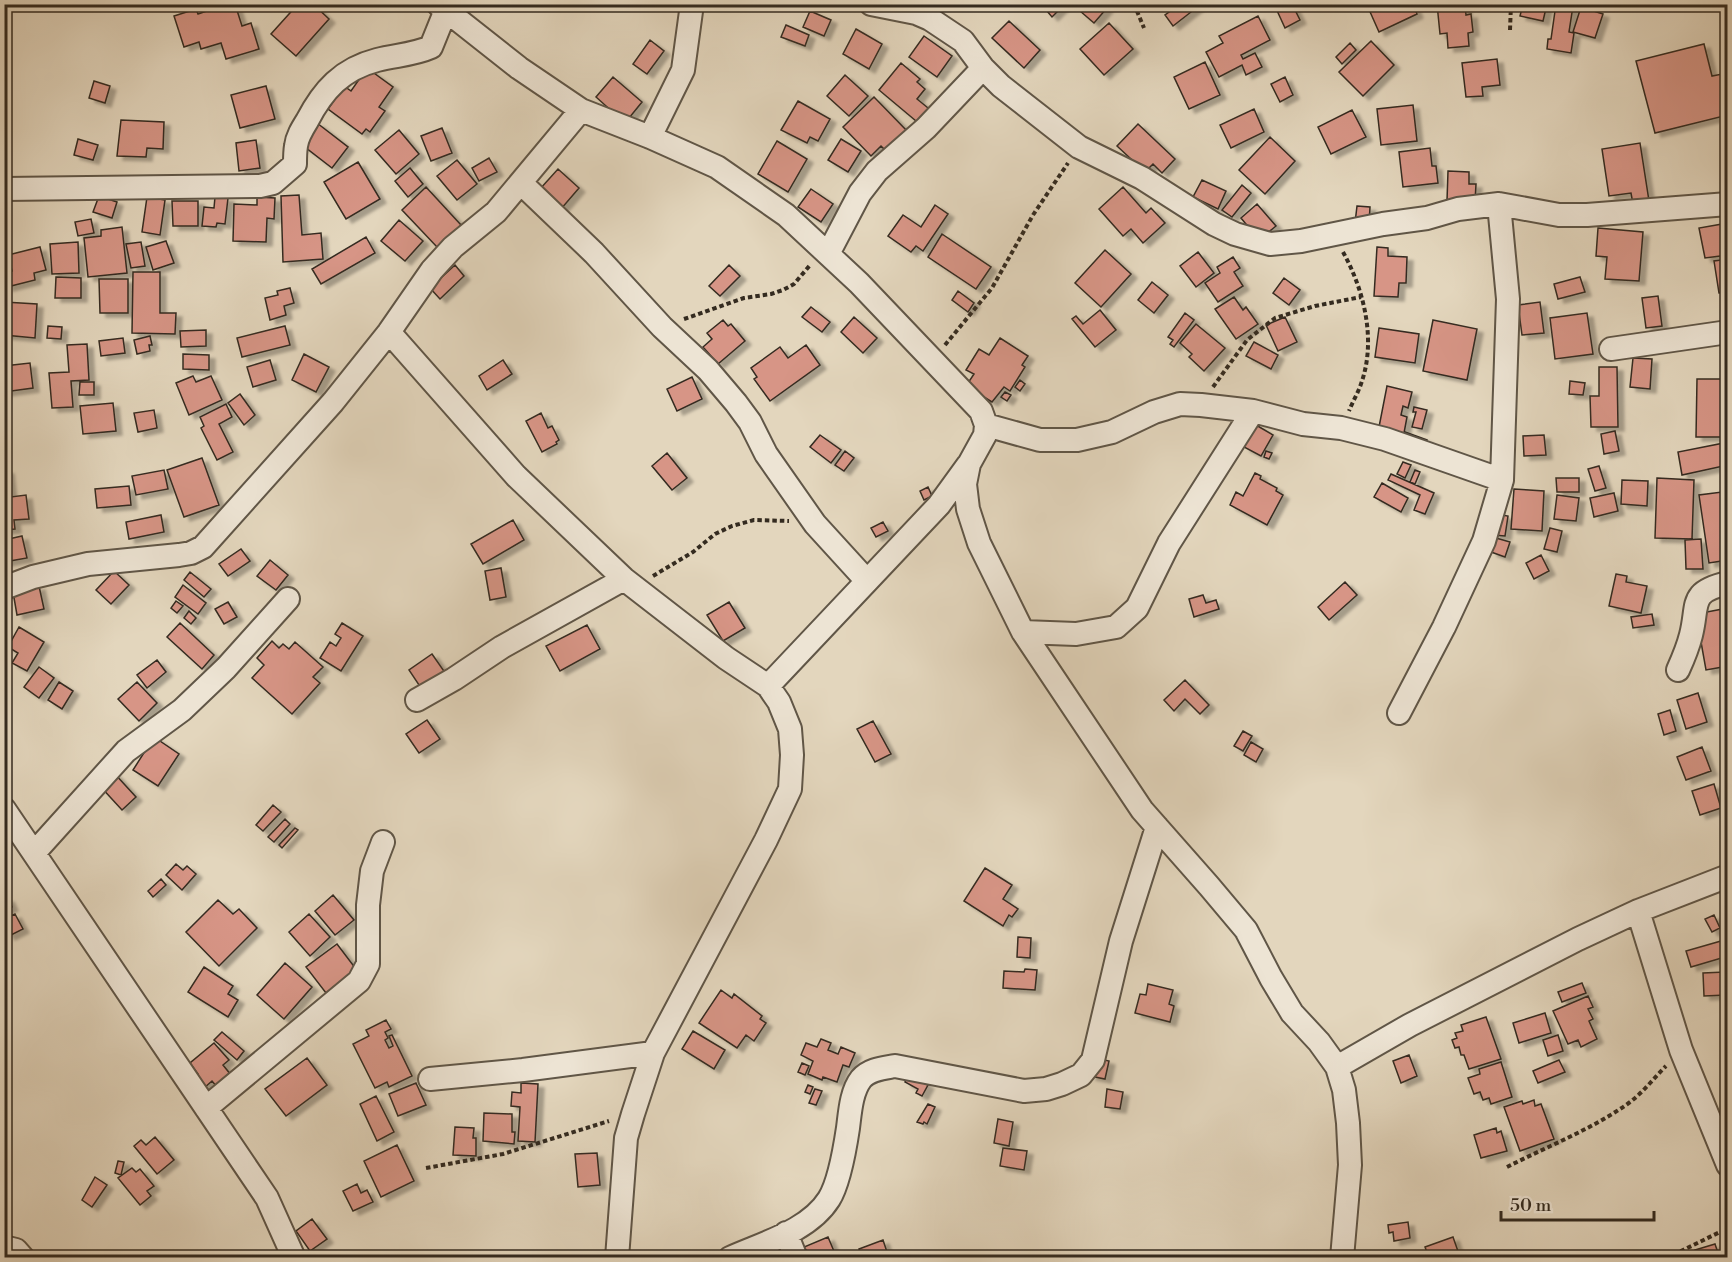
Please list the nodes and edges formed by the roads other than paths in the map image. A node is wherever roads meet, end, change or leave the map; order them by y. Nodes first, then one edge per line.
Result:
1 (692, 4) edge
2 (871, 4) edge
3 (442, 7) edge
4 (983, 68) junction
5 (581, 110) junction
6 (650, 137) junction
7 (521, 183) junction
8 (4, 189) edge
9 (1499, 204) junction
10 (1728, 204) edge
11 (825, 252) junction
12 (389, 332) junction
13 (1728, 332) edge
14 (1611, 350) dead end
15 (1253, 411) junction
16 (986, 425) junction
17 (969, 464) junction
18 (1502, 480) junction
19 (867, 581) junction
20 (1728, 582) edge
21 (629, 583) junction
22 (4, 588) edge
23 (288, 599) dead end
24 (1023, 632) junction
25 (1678, 670) dead end
26 (768, 686) junction
27 (417, 700) dead end
28 (1399, 713) dead end
29 (4, 809) edge
30 (1157, 827) junction
31 (383, 842) dead end
32 (34, 853) junction
33 (1728, 876) edge
34 (1638, 911) junction
35 (653, 1053) junction
36 (1337, 1067) junction
37 (430, 1079) dead end
38 (206, 1108) junction
39 (1728, 1165) edge
40 (786, 1233) junction
41 (4, 1247) edge
42 (24, 1257) edge
43 (294, 1257) edge
44 (617, 1257) edge
45 (730, 1257) edge
46 (796, 1257) edge
47 (1342, 1257) edge

1 - 6 street
2 - 4 street
3 - 5 street
3 - 8 street
4 - 9 street
4 - 11 street
5 - 6 street
5 - 7 street
6 - 11 street
7 - 12 street
7 - 19 street
9 - 10 street
9 - 18 street
11 - 16 street
12 - 21 street
12 - 22 street
13 - 14 street
15 - 16 street
15 - 18 street
15 - 24 street
16 - 17 street
17 - 19 street
17 - 24 street
18 - 28 street
19 - 26 street
20 - 25 street
21 - 26 street
21 - 27 street
23 - 32 street
24 - 30 street
26 - 35 street
29 - 32 street
30 - 36 street
30 - 40 street
31 - 38 street
32 - 38 street
33 - 34 street
34 - 36 street
34 - 39 street
35 - 37 street
35 - 44 street
36 - 47 street
38 - 43 street
40 - 45 street
40 - 46 street
41 - 42 street

